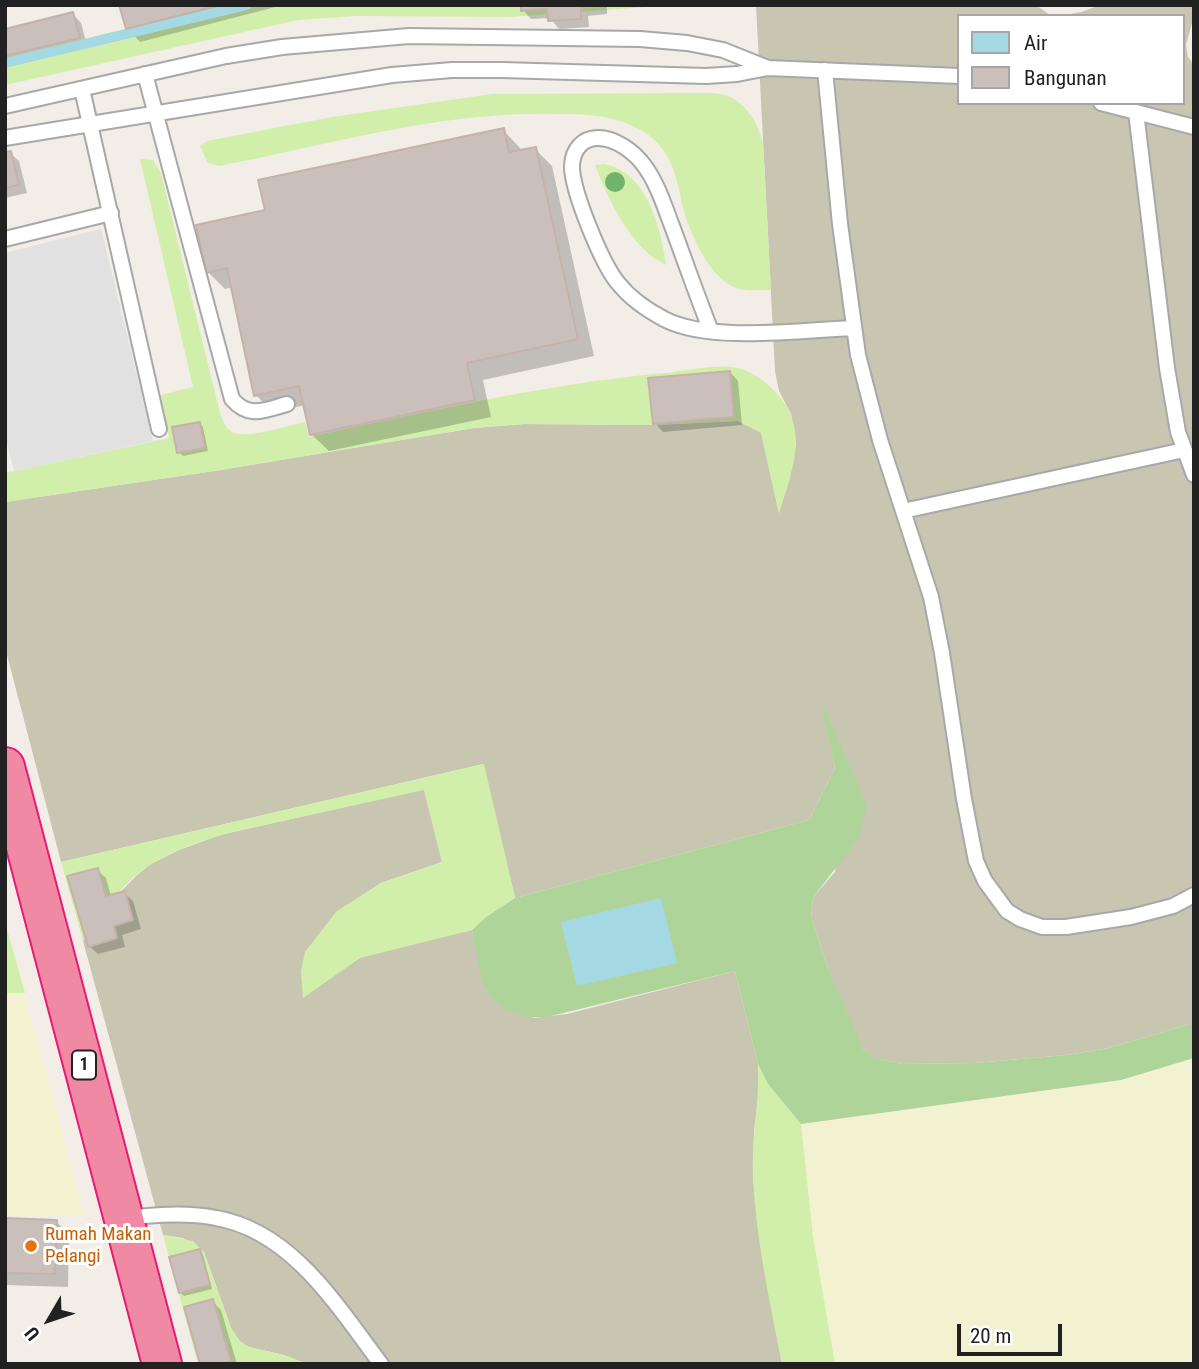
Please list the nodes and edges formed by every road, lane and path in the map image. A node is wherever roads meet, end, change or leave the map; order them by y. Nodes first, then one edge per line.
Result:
1 (768, 68) junction
2 (825, 70) junction
3 (145, 74) junction
4 (958, 76) edge
5 (82, 89) junction
6 (1109, 105) edge
7 (5, 106) edge
8 (1136, 112) junction
9 (155, 113) junction
10 (90, 123) junction
11 (1194, 127) edge
12 (5, 138) edge
13 (111, 213) junction
14 (5, 239) edge
15 (854, 328) junction
16 (711, 331) junction
17 (287, 404) dead end
18 (159, 429) dead end
19 (1184, 450) junction
20 (1194, 475) edge
21 (903, 511) junction
22 (5, 767) edge
23 (1194, 895) edge
24 (124, 1218) junction
25 (162, 1364) edge
26 (381, 1364) edge

1 - 2 lane
1 - 3 lane
1 - 9 lane
2 - 4 lane
2 - 15 lane
3 - 5 lane
3 - 9 lane
5 - 7 lane
5 - 10 lane
6 - 8 lane
8 - 11 lane
8 - 19 lane
9 - 10 lane
9 - 17 lane
10 - 12 lane
10 - 13 lane
13 - 14 lane
13 - 18 lane
15 - 16 lane
15 - 21 lane
16 - 16 lane
19 - 20 lane
19 - 21 lane
21 - 23 lane
22 - 24 highway, 1
24 - 25 highway, 1
24 - 26 lane

